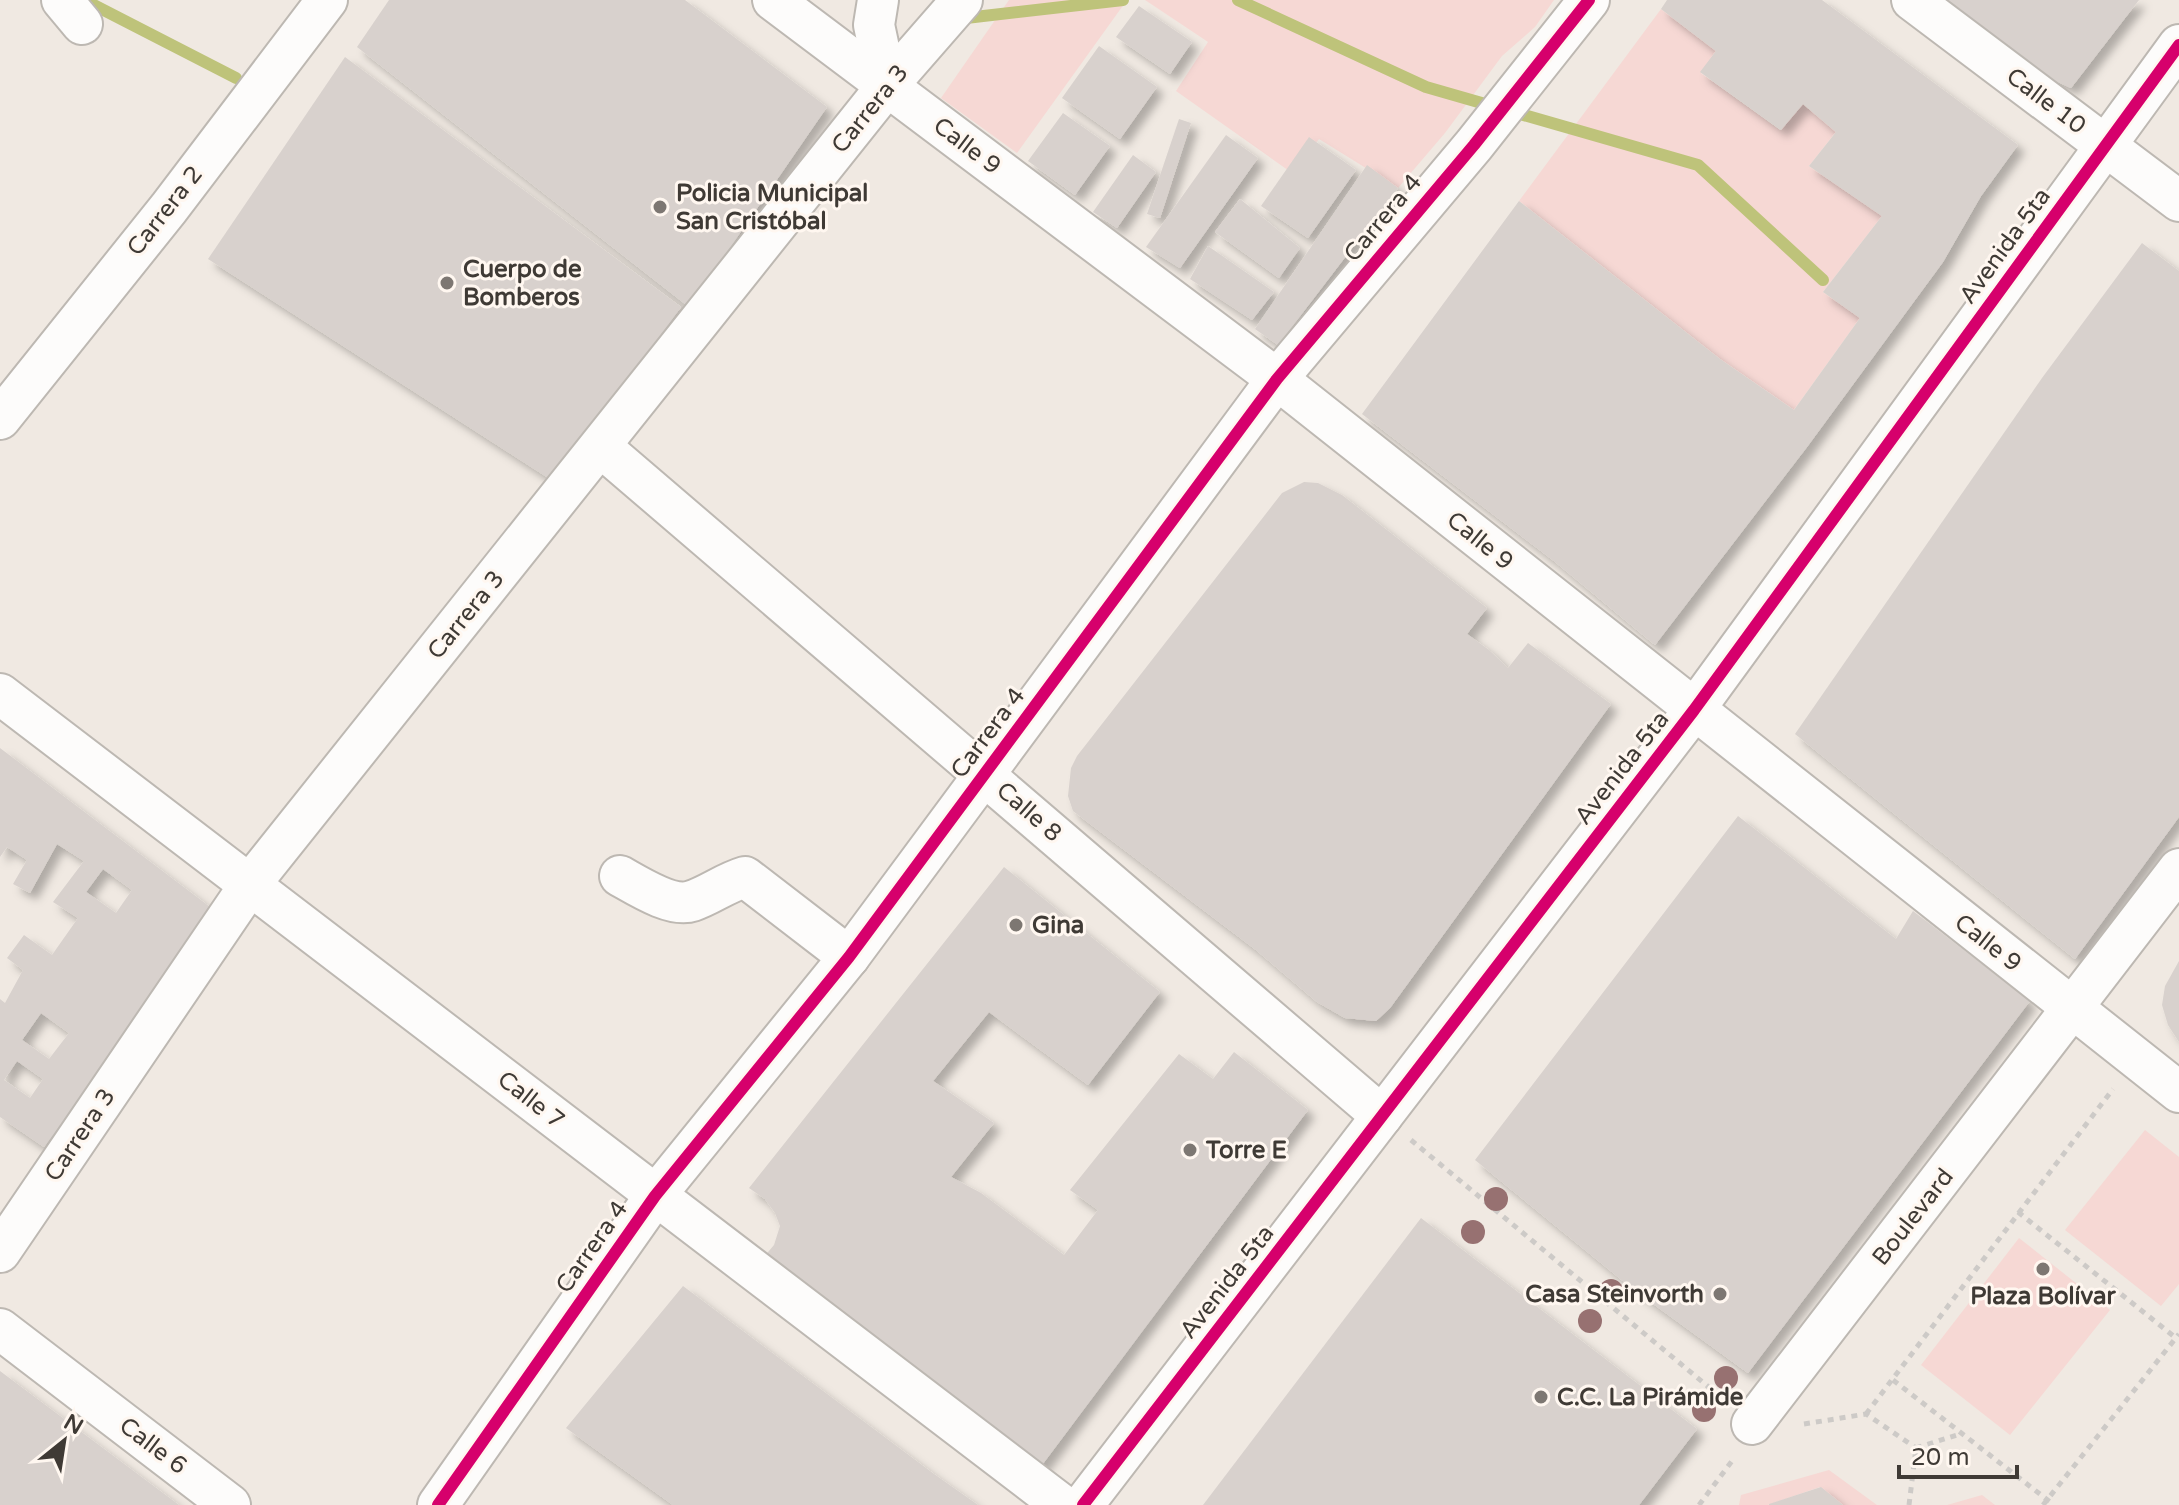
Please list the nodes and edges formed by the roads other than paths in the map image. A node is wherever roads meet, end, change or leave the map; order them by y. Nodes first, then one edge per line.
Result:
1 (327, 0) edge
2 (773, 0) edge
3 (878, 0) edge
4 (962, 0) edge
5 (1589, 0) edge
6 (1912, 0) edge
7 (2179, 45) edge
8 (887, 86) junction
9 (2105, 145) junction
10 (2179, 201) edge
11 (1277, 379) junction
12 (0, 419) edge
13 (601, 447) junction
14 (0, 694) edge
15 (1694, 710) junction
16 (985, 774) junction
17 (2179, 869) edge
18 (620, 876) dead end
19 (251, 883) junction
20 (849, 957) junction
21 (2073, 1010) junction
22 (2179, 1092) edge
23 (1382, 1116) junction
24 (655, 1196) junction
25 (0, 1252) edge
26 (0, 1329) edge
27 (1748, 1440) road end
28 (230, 1505) edge
29 (438, 1505) edge
30 (1062, 1505) edge
31 (1083, 1505) edge

1 - 12 street, Carrera 2
2 - 8 street, Calle 9
3 - 8 street
4 - 8 street, Carrera 3
5 - 11 street, Carrera 4
6 - 9 street, Calle 10
7 - 9 street, Avenida 5ta
8 - 11 street, Calle 9
8 - 13 street, Carrera 3
9 - 10 street, Calle 10
9 - 15 street, Avenida 5ta
11 - 15 street, Calle 9
11 - 16 street, Carrera 4
13 - 16 street, Calle 8
13 - 19 street, Carrera 3
14 - 19 street, Calle 7
15 - 21 street, Calle 9
15 - 23 street, Avenida 5ta
16 - 20 street, Carrera 4
16 - 23 street, Calle 8
17 - 21 street, Boulevard
18 - 20 street
19 - 24 street, Calle 7
19 - 25 street, Carrera 3
20 - 24 street, Carrera 4
21 - 22 street, Calle 9
21 - 27 street, Boulevard
23 - 31 street, Avenida 5ta
24 - 29 street, Carrera 4
24 - 30 street, Calle 7
26 - 28 street, Calle 6

